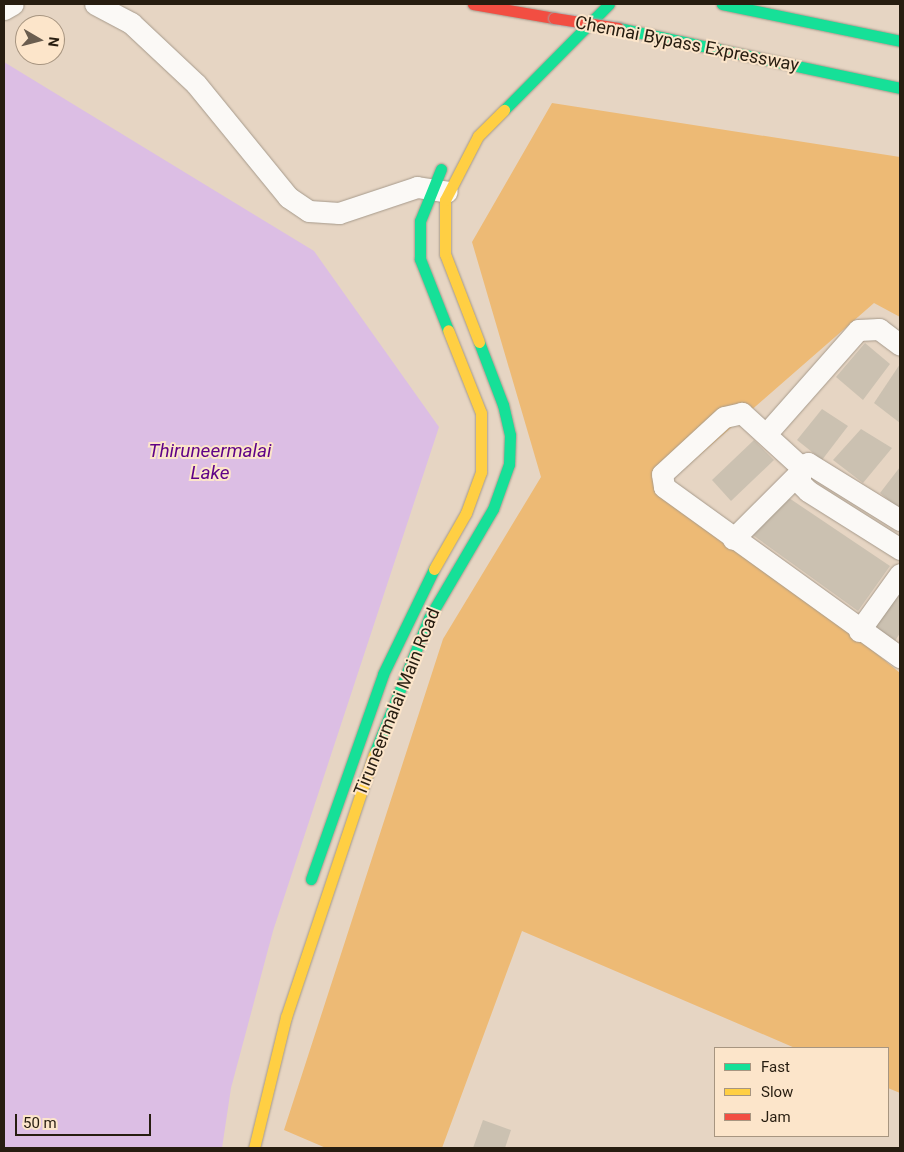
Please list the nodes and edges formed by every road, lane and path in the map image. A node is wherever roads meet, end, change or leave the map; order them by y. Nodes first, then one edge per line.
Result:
1 (13, 4) edge
2 (95, 4) edge
3 (473, 4) edge
4 (609, 4) edge
5 (722, 4) edge
6 (4, 9) edge
7 (582, 11) dead end
8 (561, 32) dead end
9 (900, 40) edge
10 (900, 88) edge
11 (474, 120) dead end
12 (465, 131) dead end
13 (449, 154) dead end
14 (440, 189) junction
15 (900, 344) edge
16 (766, 434) junction
17 (799, 470) junction
18 (900, 520) edge
19 (733, 538) junction
20 (900, 549) edge
21 (900, 574) edge
22 (859, 632) junction
23 (900, 657) edge
24 (307, 892) dead end
25 (261, 1060) dead end
26 (254, 1148) edge

1 - 6 street
2 - 14 street
3 - 10 main road, Chennai Bypass Expressway, bridge
4 - 14 main road, Tiruneermalai Main Road
5 - 9 main road
7 - 8 main road
11 - 12 main road
13 - 14 main road, Tiruneermalai Main Road
14 - 24 main road, Tiruneermalai Main Road
14 - 26 main road, Tiruneermalai Main Road
15 - 16 street
16 - 17 street
16 - 19 street
17 - 18 street
17 - 19 street
17 - 20 street
19 - 22 street
21 - 22 street
22 - 23 street
25 - 26 main road, Tiruneermalai Main Road

